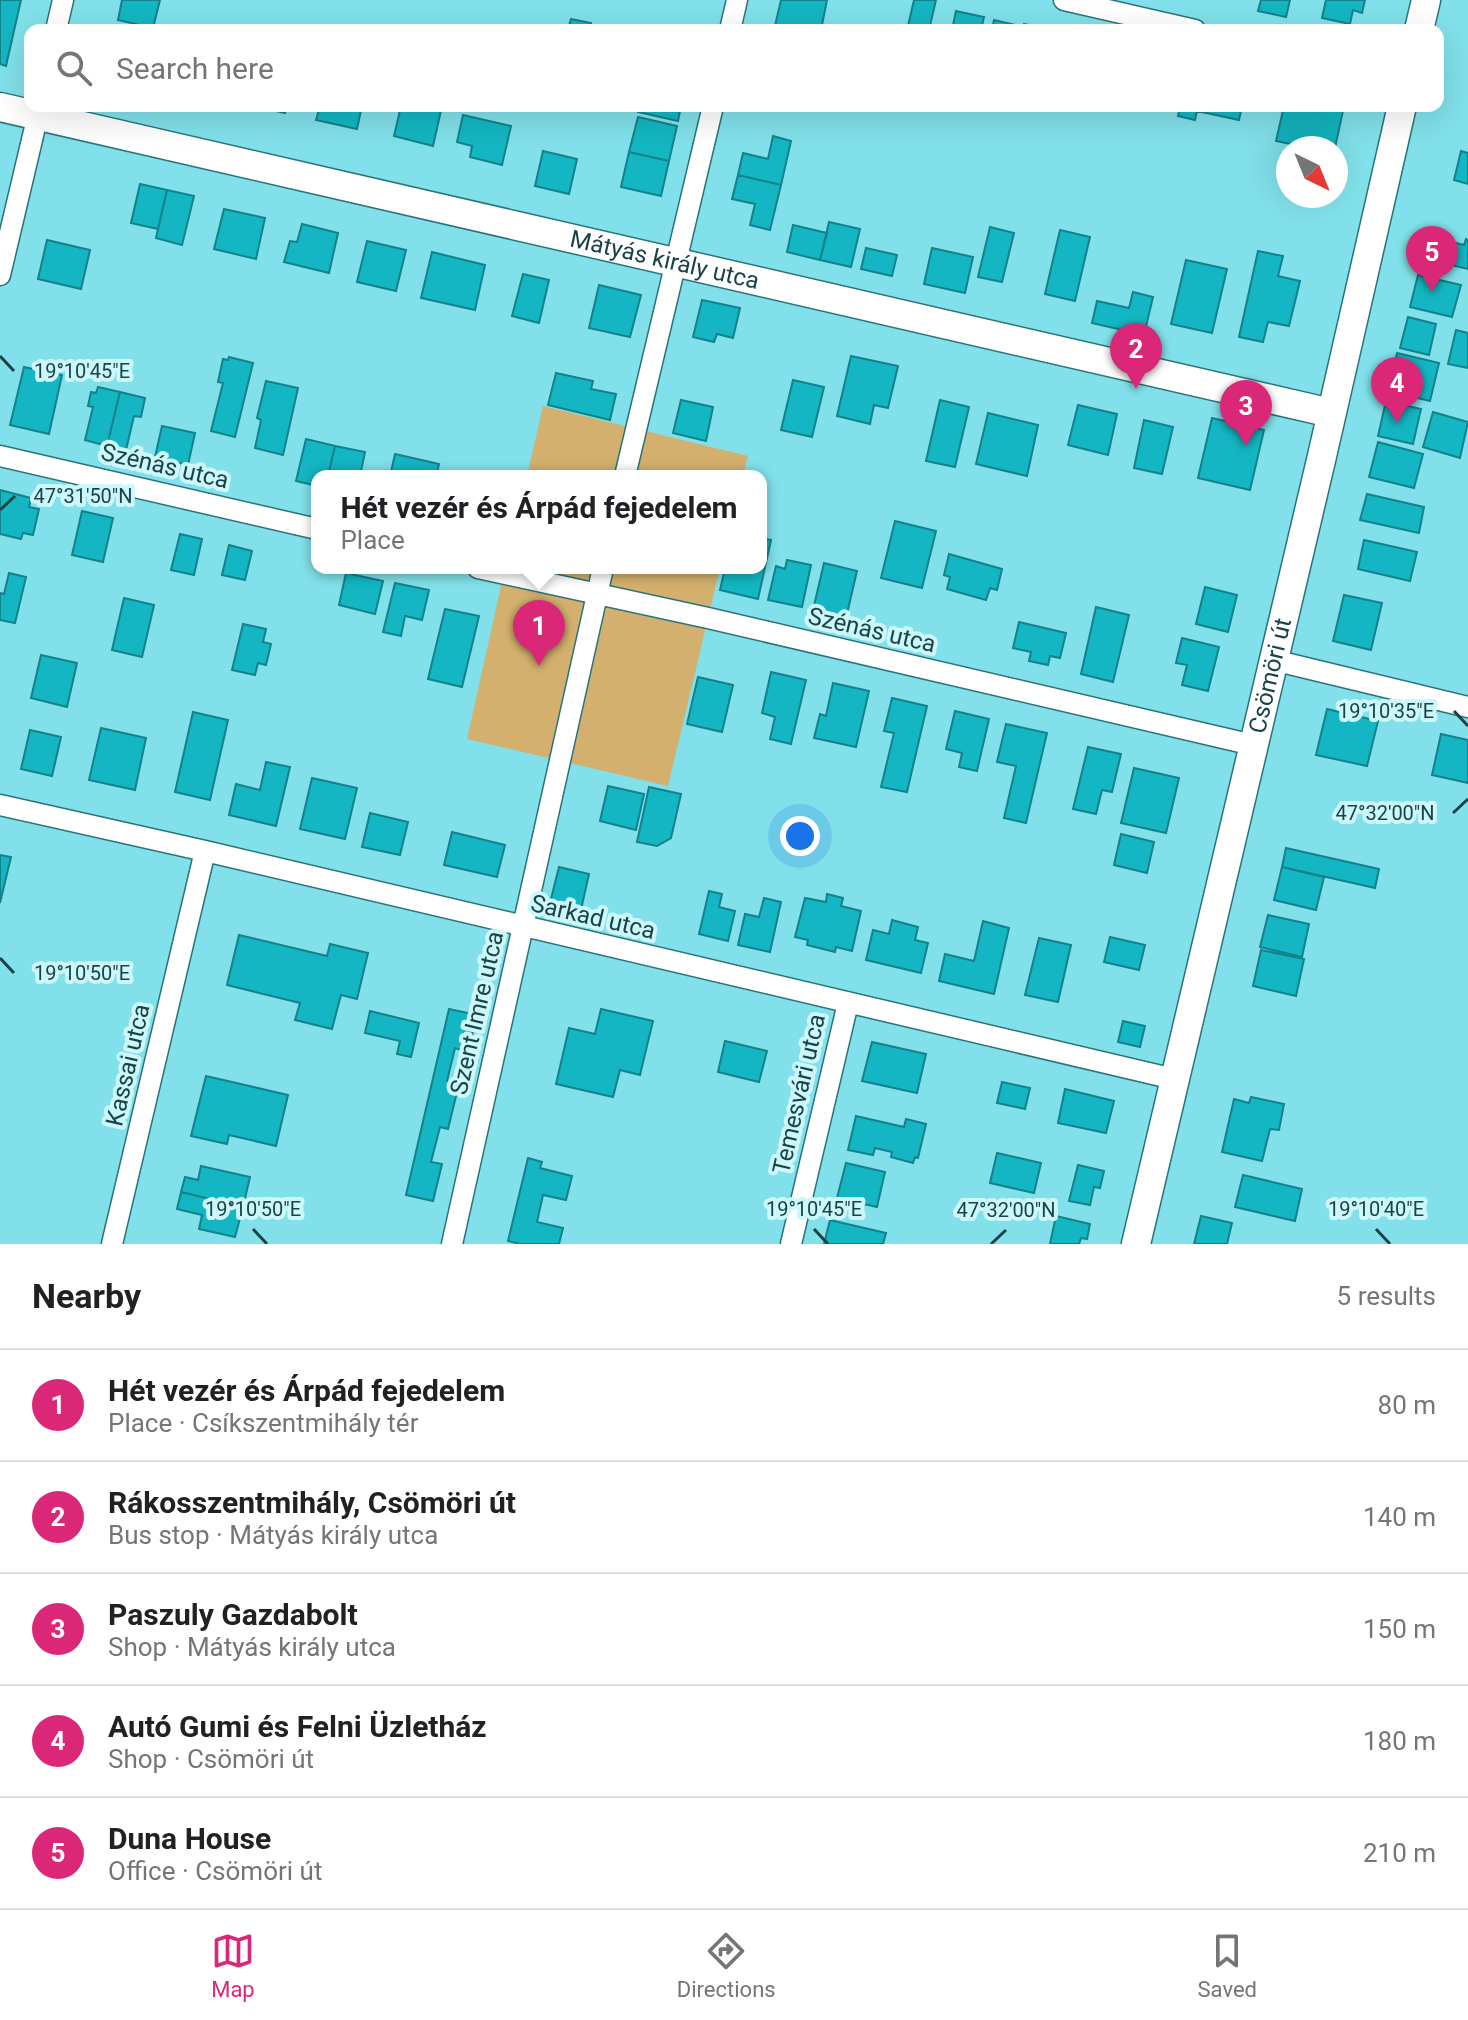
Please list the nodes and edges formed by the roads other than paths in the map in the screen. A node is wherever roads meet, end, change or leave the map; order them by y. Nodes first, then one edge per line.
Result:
1 (63, 0) edge
2 (737, 0) edge
3 (1064, 0) edge
4 (1426, 0) edge
5 (57, 24) edge
6 (731, 24) edge
7 (1169, 24) edge
8 (1420, 24) edge
9 (0, 107) edge
10 (24, 109) edge
11 (39, 112) edge
12 (43, 112) edge
13 (712, 112) edge
14 (1401, 112) edge
15 (677, 262) junction
16 (0, 275) edge
17 (1331, 413) junction
18 (0, 456) edge
19 (626, 470) edge
20 (311, 528) edge
21 (503, 574) edge
22 (602, 574) edge
23 (596, 596) junction
24 (1273, 660) junction
25 (1468, 707) edge
26 (1253, 745) junction
27 (0, 805) edge
28 (205, 851) junction
29 (523, 927) junction
30 (848, 1003) junction
31 (1174, 1079) junction
32 (112, 1244) edge
33 (452, 1244) edge
34 (791, 1244) edge
35 (1136, 1244) edge

1 - 5 street
2 - 6 street
3 - 7 street
4 - 8 street
9 - 10 street, Mátyás király utca
11 - 16 street
12 - 15 street, Mátyás király utca
13 - 15 street
14 - 17 street, Csömöri út
15 - 17 street, Mátyás király utca
15 - 19 street
17 - 24 street, Csömöri út
18 - 20 street, Szénás utca
21 - 23 street, Szénás utca
22 - 23 street
23 - 26 street, Szénás utca
23 - 29 street, Szent Imre utca
24 - 25 street
24 - 26 street, Csömöri út
26 - 31 street, Csömöri út
27 - 28 street, Sarkad utca
28 - 29 street, Sarkad utca
28 - 32 street, Kassai utca
29 - 30 street, Sarkad utca
29 - 33 street, Szent Imre utca
30 - 31 street, Sarkad utca
30 - 34 street, Temesvári utca
31 - 35 street, Csömöri út

